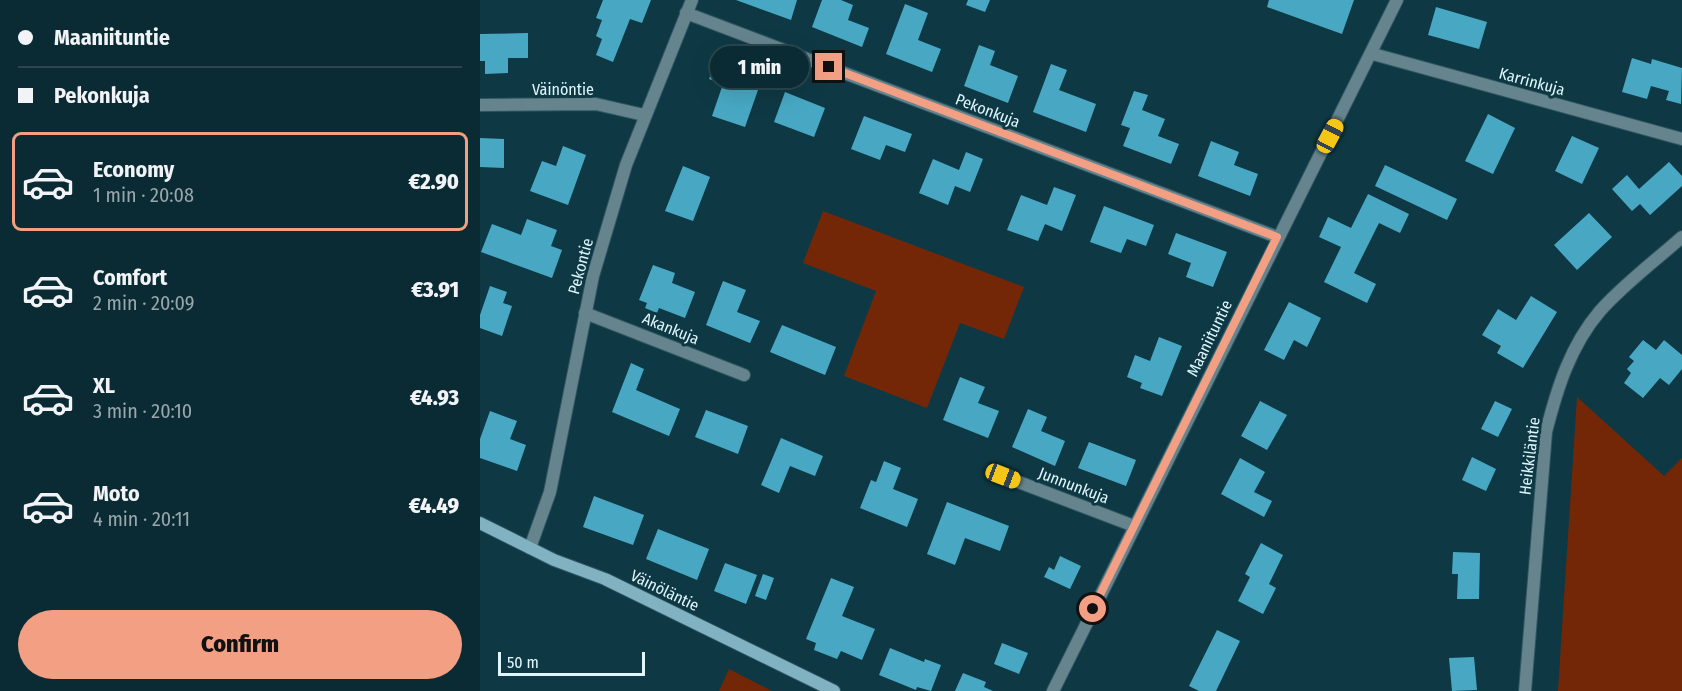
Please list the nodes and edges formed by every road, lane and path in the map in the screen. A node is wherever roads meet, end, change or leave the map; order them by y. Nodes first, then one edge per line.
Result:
1 (692, 0) edge
2 (1397, 0) edge
3 (686, 13) junction
4 (1372, 54) junction
5 (480, 105) edge
6 (644, 115) junction
7 (1682, 139) edge
8 (1277, 237) junction
9 (1682, 237) edge
10 (585, 313) junction
11 (744, 375) dead end
12 (1003, 476) dead end
13 (480, 524) edge
14 (1134, 526) junction
15 (530, 548) junction
16 (834, 691) edge
17 (1053, 691) edge
18 (1526, 691) edge

1 - 3 street, Pekontie
2 - 4 street, Maaniituntie
3 - 6 street, Pekontie
3 - 8 street, Pekonkuja
4 - 7 street, Karrinkuja
4 - 8 street, Maaniituntie
5 - 6 street, Väinöntie
6 - 10 street, Pekontie
8 - 14 street, Maaniituntie
9 - 18 street, Heikkiläntie
10 - 11 street, Akankuja
10 - 15 street, Pekontie
12 - 14 street, Junnunkuja
13 - 15 street, Väinöläntie
14 - 17 street, Maaniituntie
15 - 16 street, Väinöläntie

